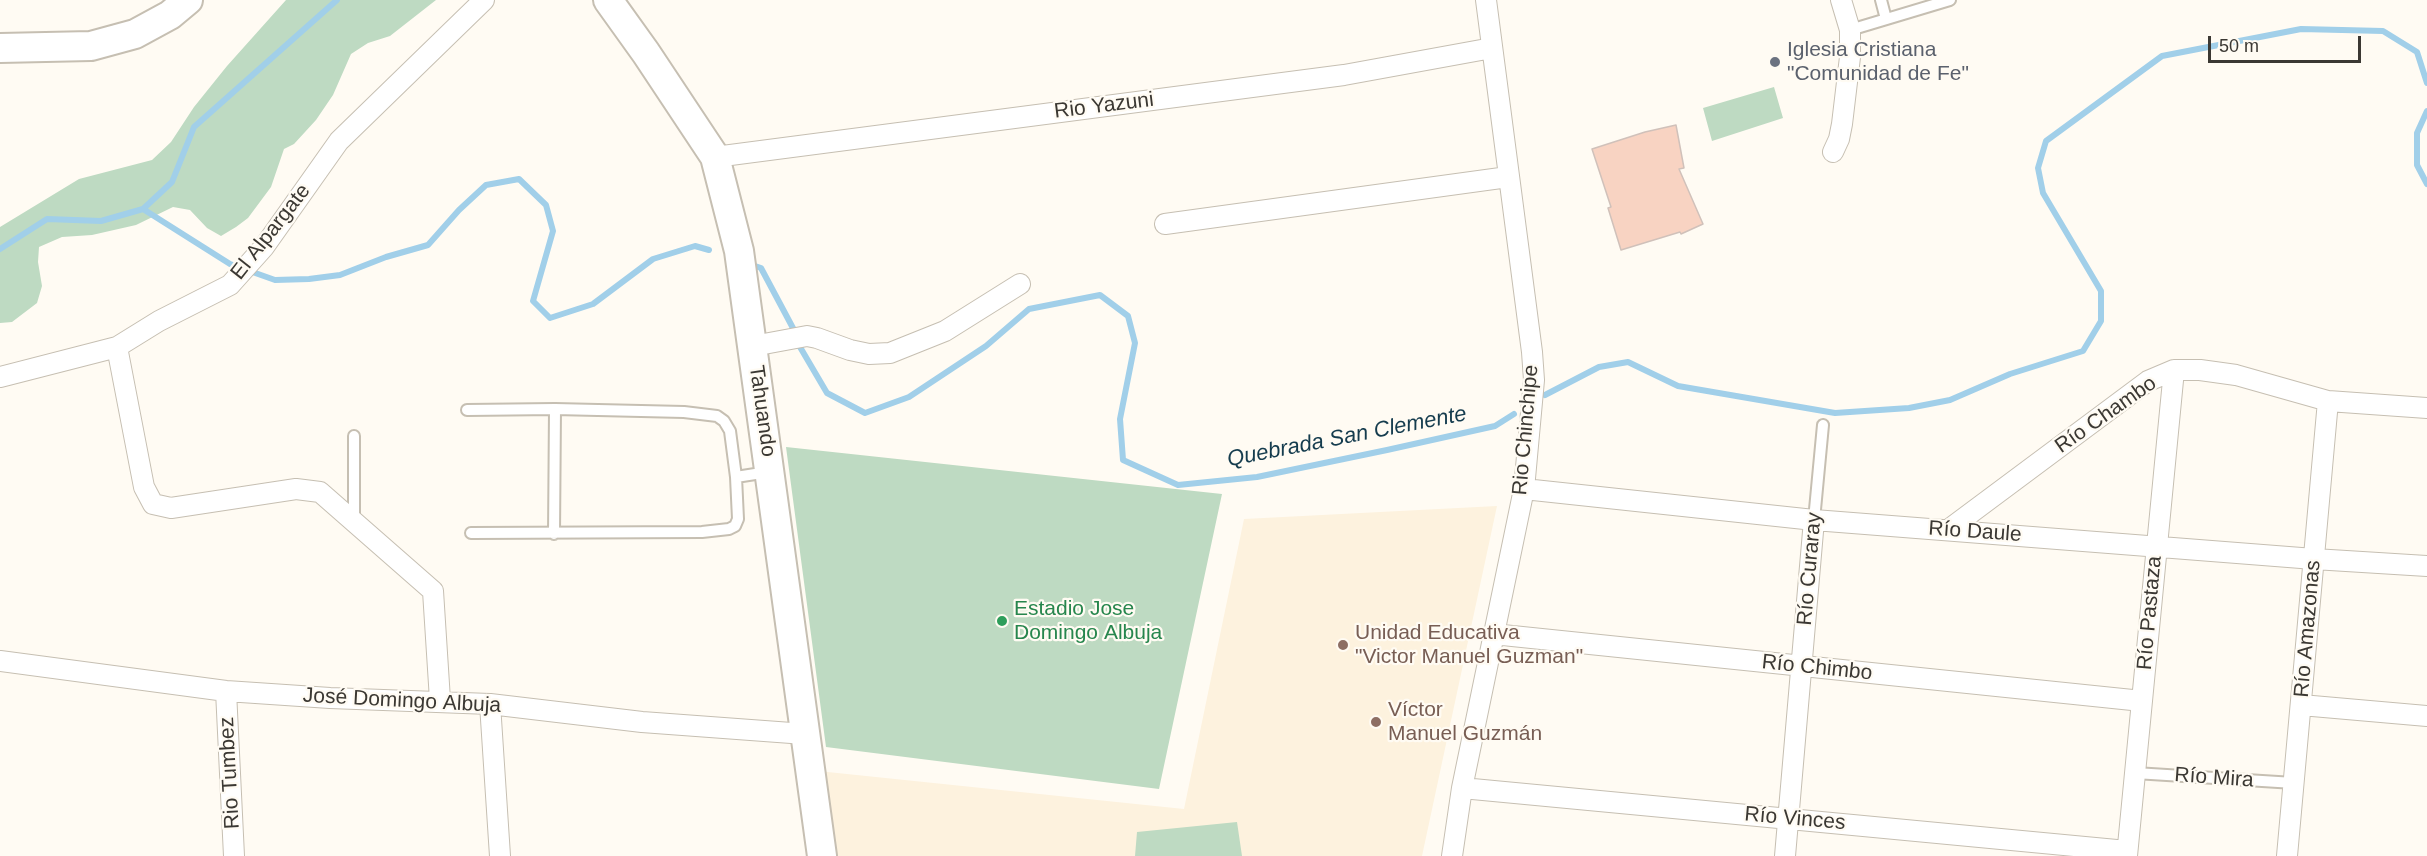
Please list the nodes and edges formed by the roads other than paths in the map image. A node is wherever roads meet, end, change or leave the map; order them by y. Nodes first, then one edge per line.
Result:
1 (189, 0) edge
2 (484, 0) edge
3 (608, 0) edge
4 (1486, 0) edge
5 (1841, 0) edge
6 (1881, 0) edge
7 (1950, 0) edge
8 (1937, 2) edge
9 (1886, 19) junction
10 (1850, 30) junction
11 (0, 48) edge
12 (1492, 48) junction
13 (1833, 152) dead end
14 (715, 157) junction
15 (1508, 177) junction
16 (1165, 224) dead end
17 (1020, 284) dead end
18 (753, 346) junction
19 (117, 347) junction
20 (2174, 370) junction
21 (0, 377) edge
22 (2328, 401) junction
23 (2427, 408) edge
24 (555, 409) junction
25 (467, 410) dead end
26 (1822, 424) dead end
27 (354, 436) dead end
28 (770, 472) junction
29 (736, 477) junction
30 (1524, 489) junction
31 (1814, 520) junction
32 (354, 522) junction
33 (1948, 530) junction
34 (471, 533) dead end
35 (554, 534) junction
36 (2157, 547) junction
37 (2314, 560) junction
38 (2427, 566) edge
39 (1493, 634) junction
40 (0, 661) edge
41 (1801, 666) junction
42 (226, 691) junction
43 (440, 700) junction
44 (2142, 701) junction
45 (490, 704) junction
46 (2301, 705) junction
47 (2427, 716) edge
48 (805, 734) junction
49 (2135, 773) junction
50 (2294, 783) junction
51 (1462, 788) junction
52 (1788, 818) junction
53 (2127, 853) edge
54 (234, 856) edge
55 (500, 856) edge
56 (822, 856) edge
57 (1452, 856) edge
58 (1785, 856) edge
59 (2287, 856) edge

1 - 11 street
2 - 19 street, El Alpargate
3 - 14 street, Tahuando
4 - 12 street, Rio Chinchipe
5 - 10 street
6 - 9 lane
7 - 8 lane
8 - 9 lane
9 - 10 lane
10 - 13 street
12 - 14 street, Rio Yazuni
12 - 15 street, Rio Chinchipe
14 - 18 street, Tahuando
15 - 16 street
15 - 30 street, Rio Chinchipe
17 - 18 street
18 - 28 street, Tahuando
19 - 21 street, El Alpargate
19 - 32 street
20 - 22 street, Río Chambo
20 - 33 street, Río Chambo
20 - 36 street, Río Pastaza
22 - 23 street, Río Chambo
22 - 37 street, Río Amazonas
24 - 25 lane
24 - 29 lane
24 - 35 lane
26 - 31 lane, Río Curaray
27 - 32 lane
28 - 29 lane
28 - 48 street, Tahuando
29 - 35 lane
30 - 31 street, Río Daule
30 - 39 street, Rio Chinchipe
31 - 33 street, Río Daule
31 - 41 street, Río Curaray
32 - 43 street
33 - 36 street, Río Daule
34 - 35 lane
36 - 37 street, Río Daule
36 - 44 street, Río Pastaza
37 - 38 street, Río Daule
37 - 46 street, Río Amazonas
39 - 41 street, Río Chimbo
39 - 51 street, Rio Chinchipe
40 - 42 street, José Domingo Albuja
41 - 44 street, Río Chimbo
41 - 52 street, Río Curaray
42 - 43 street, José Domingo Albuja
42 - 54 street, Rio Tumbez
43 - 45 street, José Domingo Albuja
44 - 49 street, Río Pastaza
45 - 48 street, José Domingo Albuja
45 - 55 street
46 - 47 street
46 - 50 street, Río Amazonas
48 - 56 street, Tahuando
49 - 50 lane, Río Mira
49 - 53 street, Río Pastaza
50 - 59 street, Río Amazonas
51 - 52 street, Río Vinces
51 - 57 street, Rio Chinchipe
52 - 53 street, Río Vinces
52 - 58 street, Río Curaray

